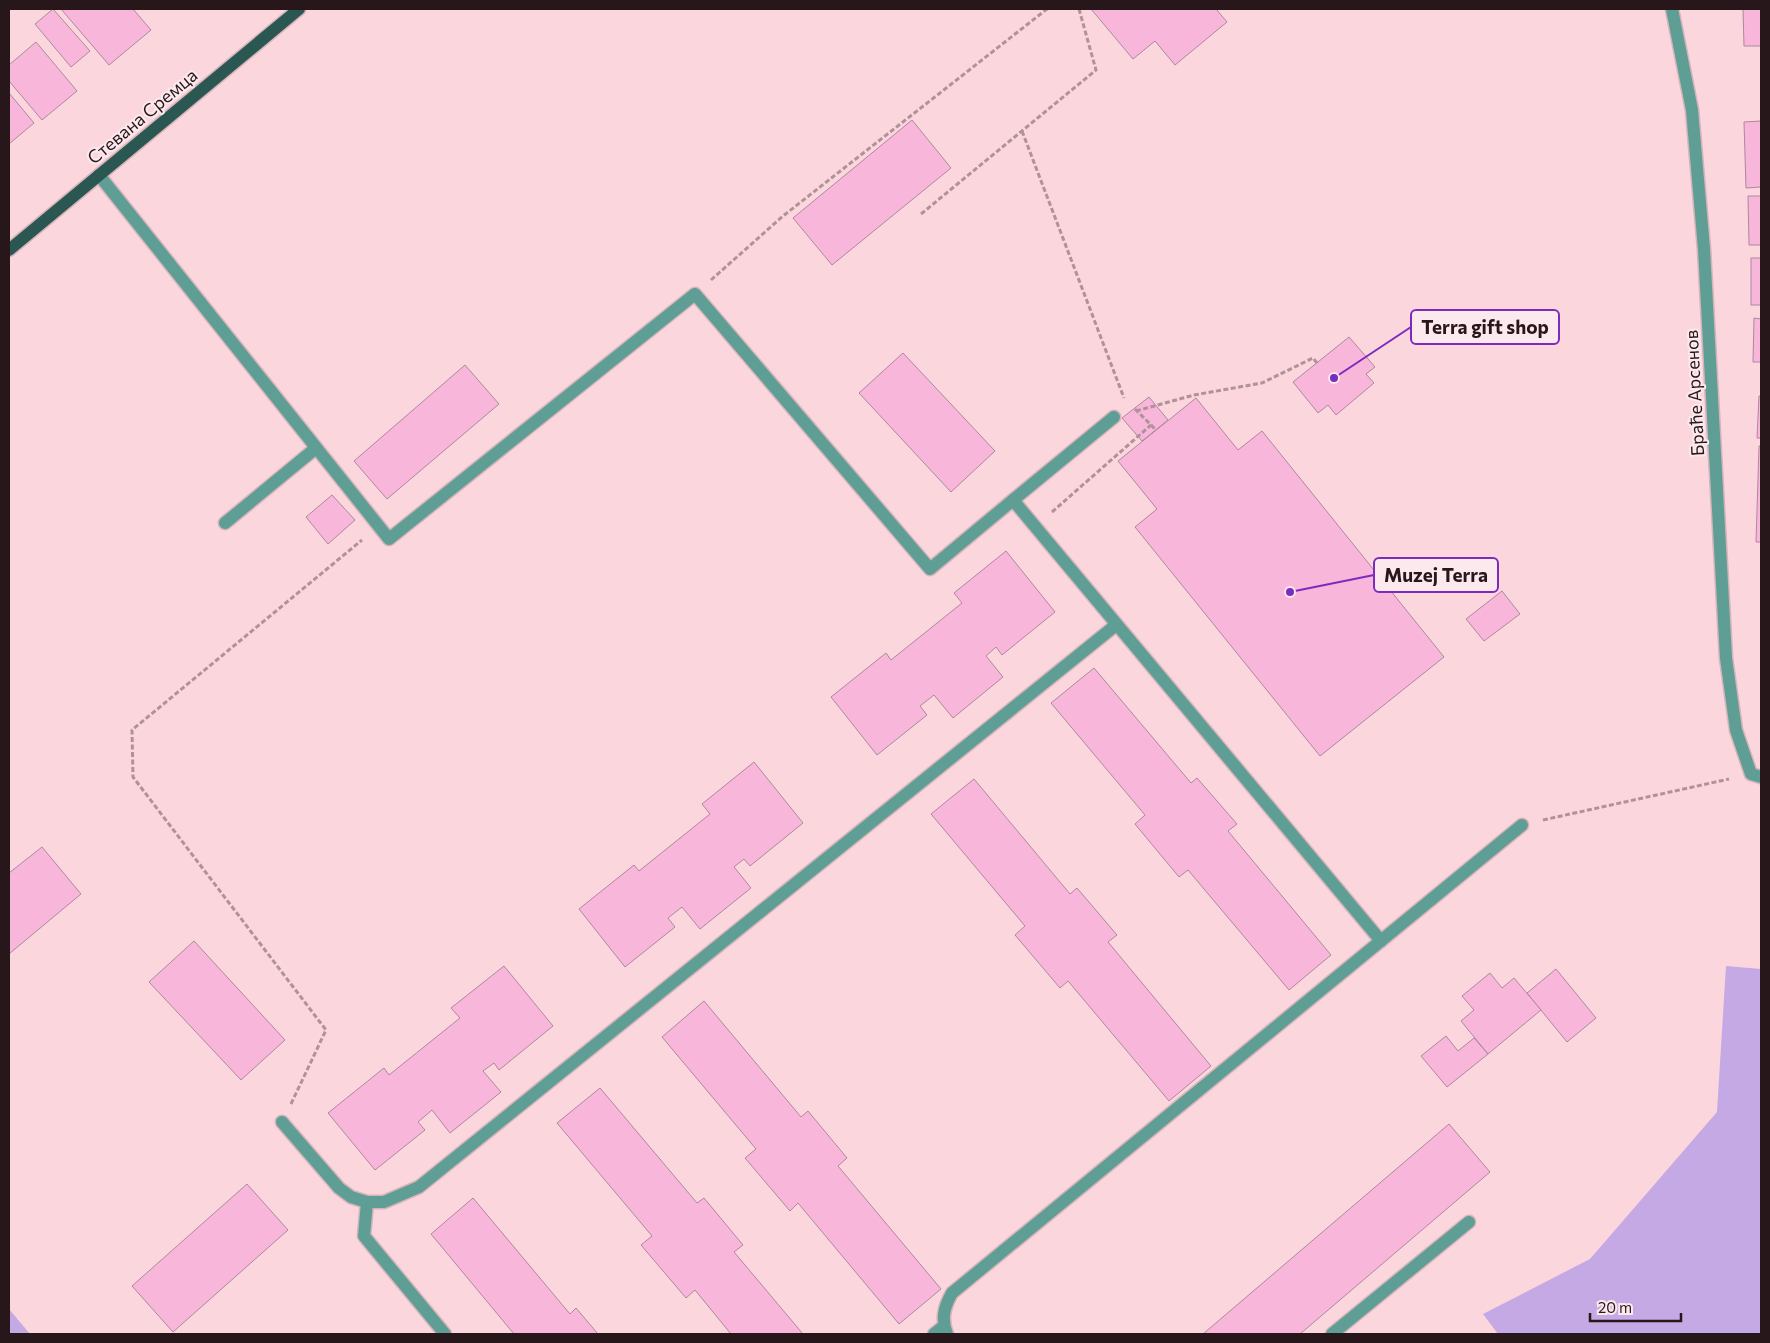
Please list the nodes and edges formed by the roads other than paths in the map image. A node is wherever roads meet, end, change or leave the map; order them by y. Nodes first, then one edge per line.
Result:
1 (299, 9) edge
2 (1672, 9) edge
3 (99, 175) junction
4 (9, 250) edge
5 (1114, 417) road end
6 (316, 448) junction
7 (1013, 500) junction
8 (225, 522) dead end
9 (1116, 625) junction
10 (1756, 776) edge
11 (1522, 825) road end
12 (1381, 941) junction
13 (282, 1122) road end
14 (367, 1202) junction
15 (1468, 1222) dead end
16 (941, 1331) edge
17 (445, 1334) edge
18 (1332, 1334) edge

1 - 3 main road, Стевана Сремца
2 - 10 street, Браће Арсенов
3 - 4 main road, Стевана Сремца
3 - 6 street
5 - 7 street
6 - 7 street
6 - 8 street
7 - 9 street
9 - 12 street
9 - 14 street
11 - 12 street
12 - 16 street
13 - 14 street
14 - 17 street
15 - 18 street

